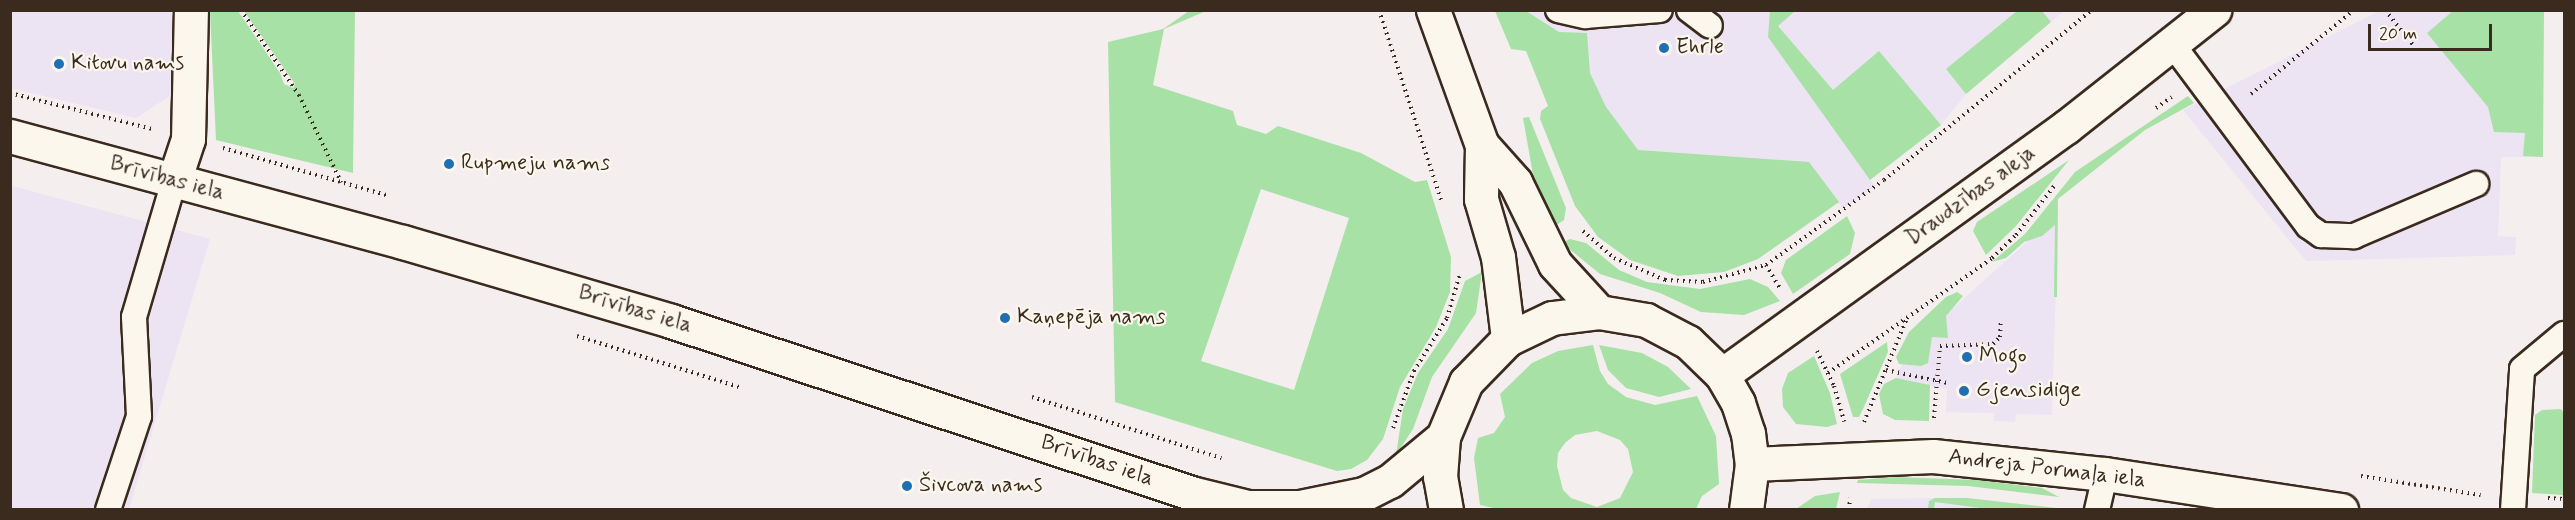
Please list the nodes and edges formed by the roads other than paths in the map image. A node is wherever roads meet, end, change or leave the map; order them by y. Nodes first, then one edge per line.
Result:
1 (191, 10) edge
2 (1433, 10) edge
3 (1558, 10) edge
4 (1660, 10) edge
5 (1689, 10) edge
6 (2214, 10) edge
7 (1710, 26) dead end
8 (2173, 45) junction
9 (10, 136) edge
10 (1482, 145) junction
11 (174, 181) junction
12 (2476, 184) dead end
13 (1599, 312) junction
14 (2565, 334) edge
15 (1508, 339) junction
16 (1722, 375) junction
17 (1443, 437) junction
18 (1752, 464) junction
19 (2105, 474) junction
20 (1256, 508) edge
21 (108, 510) edge
22 (1446, 510) edge
23 (1746, 510) edge
24 (2097, 510) edge
25 (2341, 510) edge
26 (2513, 510) edge

1 - 11 main road
2 - 10 main road
3 - 4 lane
5 - 7 lane
6 - 8 main road, Draudzības aleja
8 - 12 lane
8 - 16 main road, Draudzības aleja
9 - 11 main road, Brīvības iela
10 - 13 main road
10 - 15 main road
11 - 20 main road, Brīvības iela
11 - 21 lane
13 - 15 main road
13 - 16 main road
14 - 26 lane
15 - 17 main road
16 - 18 main road
17 - 20 main road, Brīvības iela
17 - 22 main road
18 - 19 main road, Andreja Pormaļa iela
18 - 23 main road
19 - 24 lane
19 - 25 main road, Andreja Pormaļa iela

